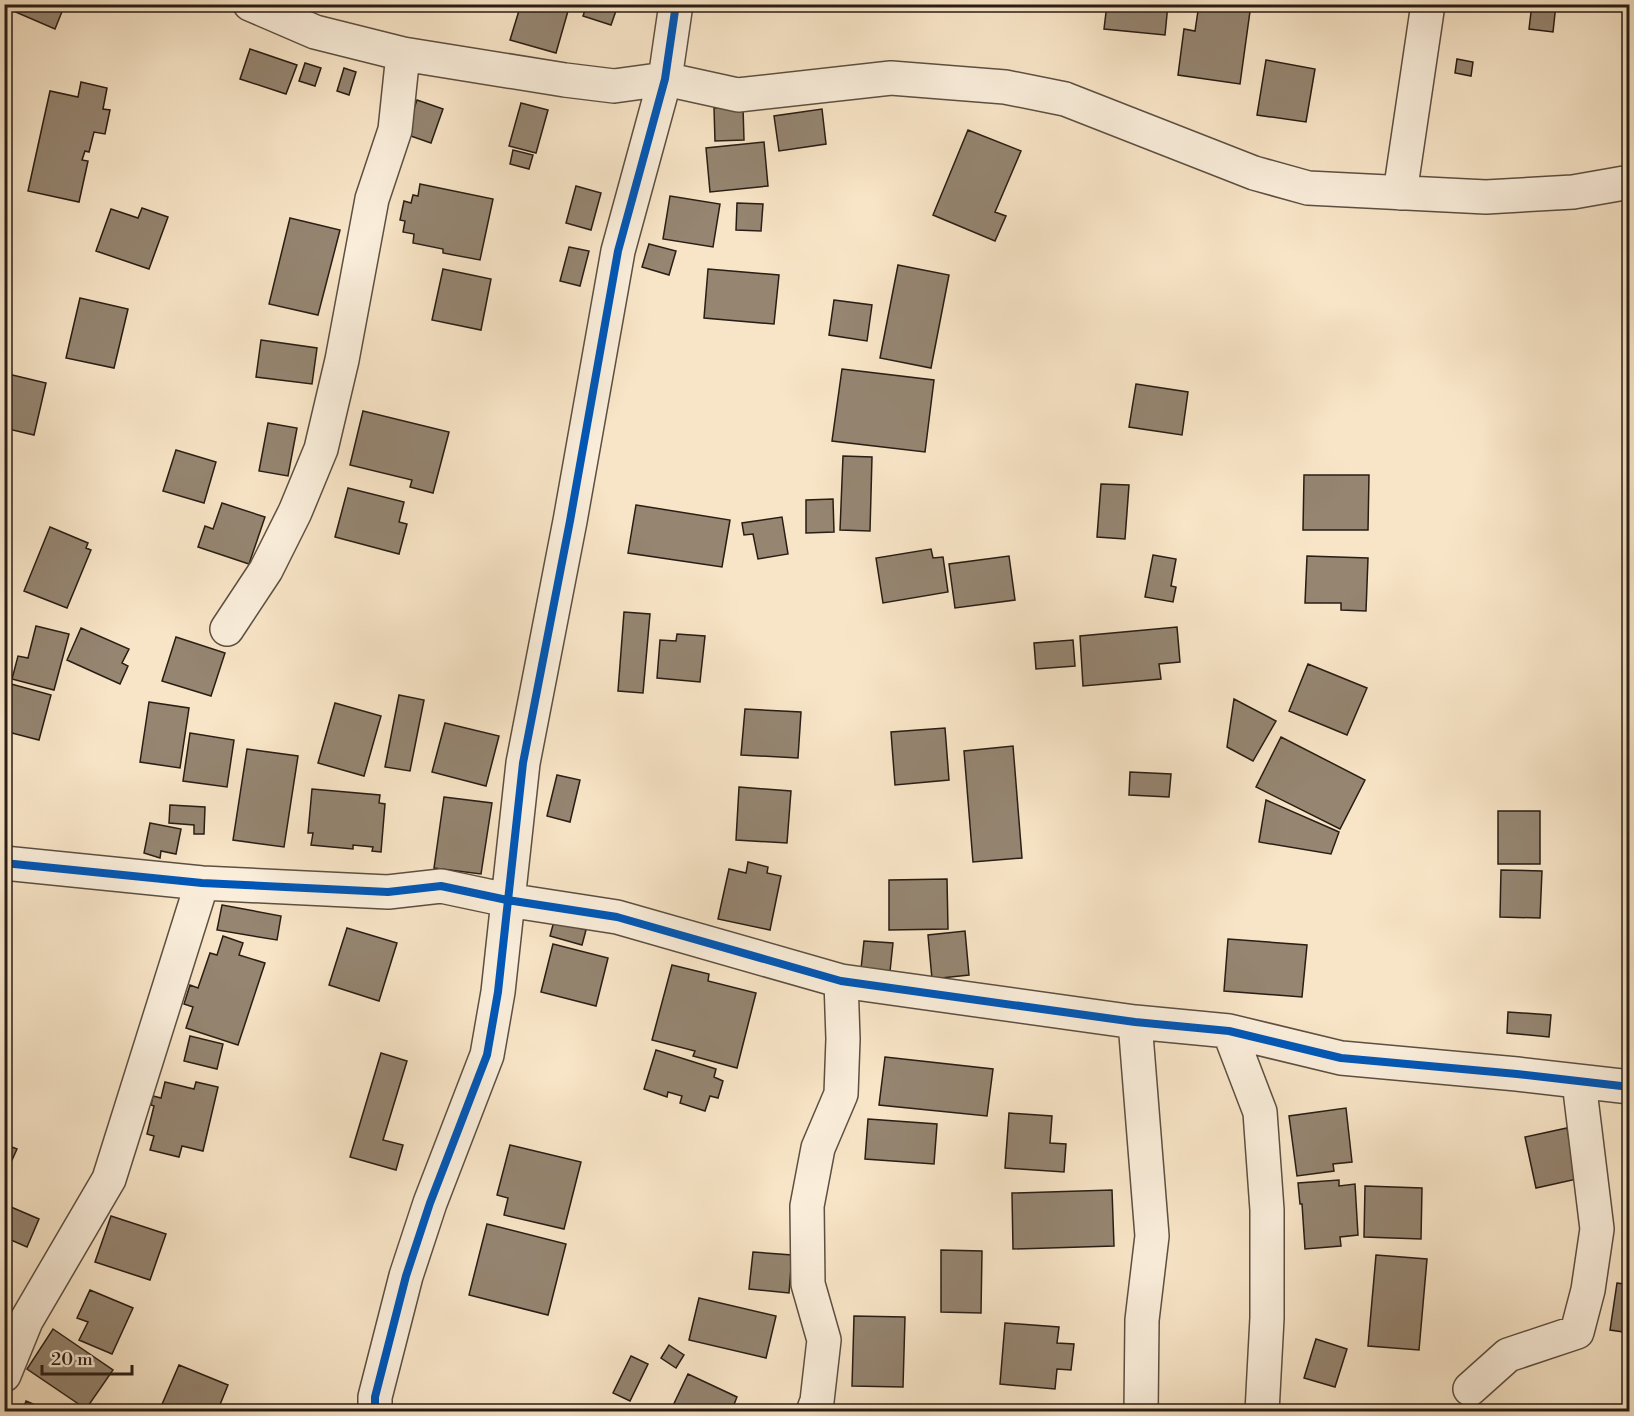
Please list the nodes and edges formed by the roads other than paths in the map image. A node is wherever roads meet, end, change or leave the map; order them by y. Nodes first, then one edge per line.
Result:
1 (250, 4) edge
2 (676, 4) edge
3 (1428, 4) edge
4 (403, 54) junction
5 (665, 79) junction
6 (1629, 182) edge
7 (1400, 193) junction
8 (226, 628) dead end
9 (4, 863) edge
10 (202, 883) junction
11 (507, 900) junction
12 (841, 981) junction
13 (1135, 1022) junction
14 (1229, 1031) junction
15 (1578, 1082) junction
16 (1629, 1087) edge
17 (4, 1375) edge
18 (1470, 1389) dead end
19 (375, 1412) edge
20 (813, 1412) edge
21 (1141, 1412) edge
22 (1262, 1412) edge

1 - 4 street
2 - 5 street
3 - 7 street
4 - 5 street
4 - 8 street
5 - 7 street
5 - 11 street
6 - 7 street
9 - 10 street
10 - 11 street
10 - 17 street
11 - 12 street
11 - 19 street
12 - 13 street
12 - 20 street
13 - 14 street
13 - 21 street
14 - 15 street
14 - 22 street
15 - 16 street
15 - 18 street

